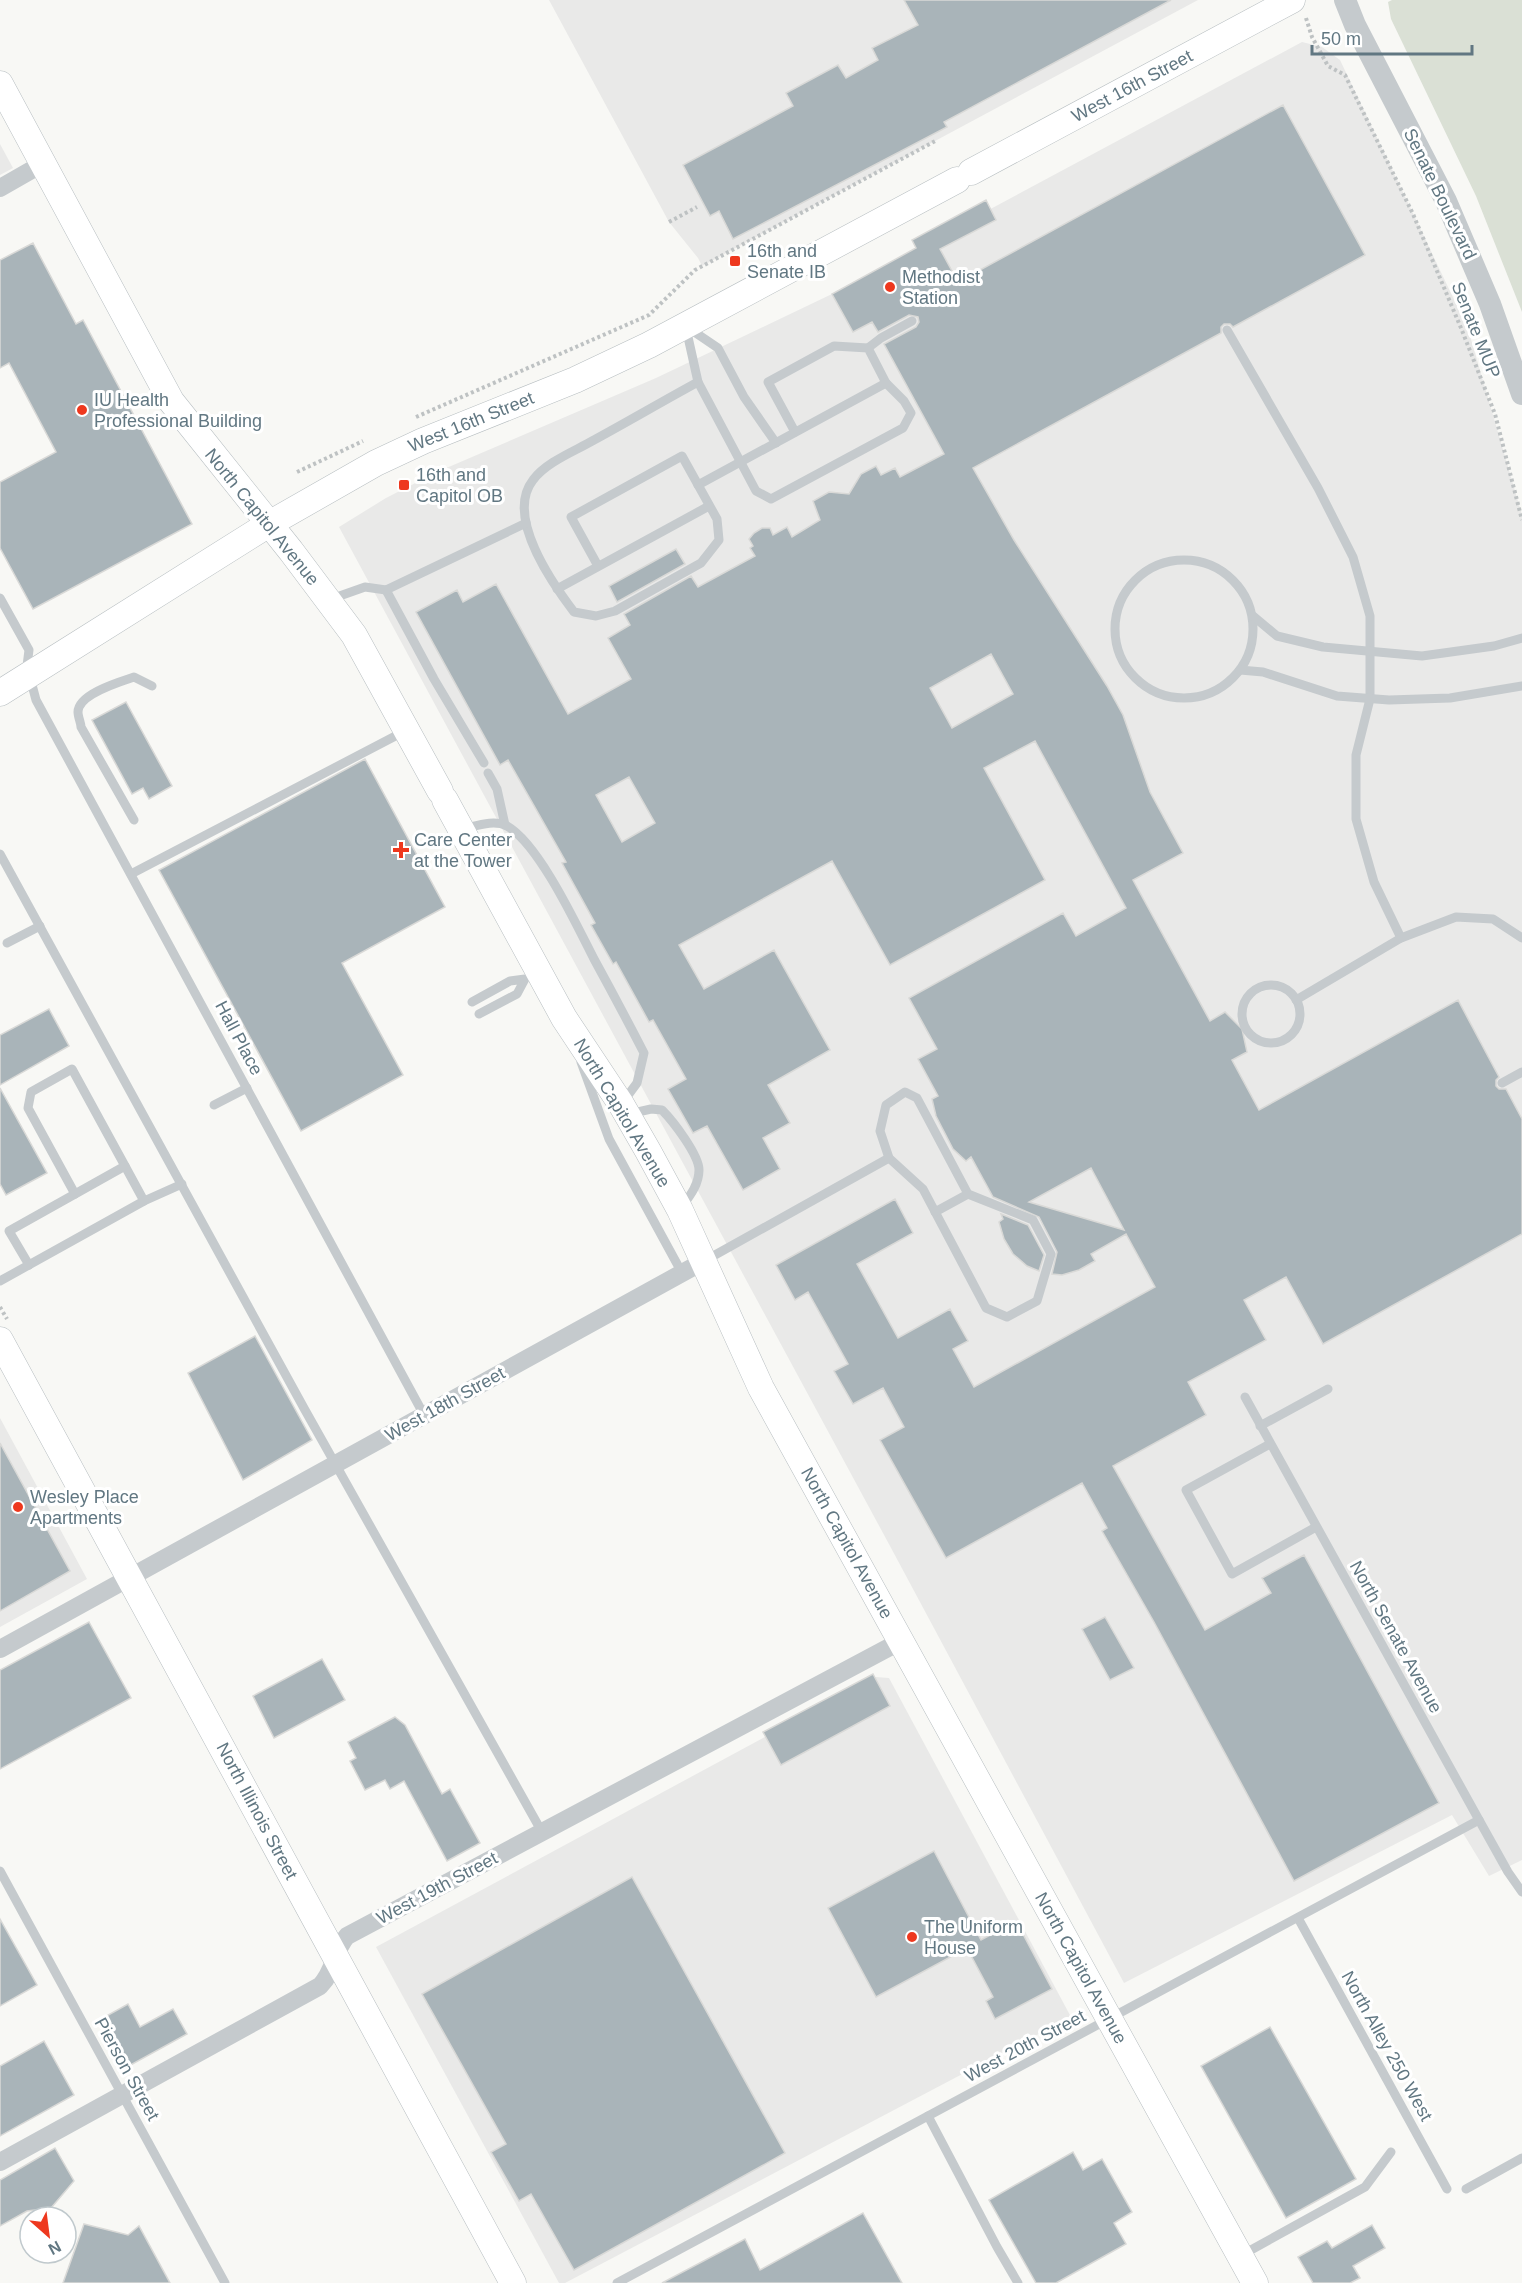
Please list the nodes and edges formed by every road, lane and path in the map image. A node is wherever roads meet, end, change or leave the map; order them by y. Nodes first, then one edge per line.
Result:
1 (1293, 0) edge
2 (1345, 0) edge
3 (1312, 37) dead end
4 (0, 84) edge
5 (937, 140) dead end
6 (42, 164) junction
7 (0, 188) edge
8 (697, 207) dead end
9 (669, 222) dead end
10 (912, 321) dead end
11 (685, 326) junction
12 (1227, 330) dead end
13 (868, 348) junction
14 (698, 382) junction
15 (886, 383) junction
16 (1522, 394) edge
17 (410, 419) dead end
18 (795, 432) junction
19 (369, 438) dead end
20 (776, 443) junction
21 (741, 461) junction
22 (297, 472) dead end
23 (698, 485) junction
24 (709, 506) junction
25 (1522, 520) edge
26 (526, 523) junction
27 (269, 524) junction
28 (598, 566) junction
29 (557, 589) junction
30 (386, 590) junction
31 (0, 598) edge
32 (329, 600) junction
33 (1253, 616) junction
34 (1522, 638) edge
35 (1369, 651) junction
36 (1240, 670) junction
37 (30, 675) junction
38 (1522, 686) edge
39 (152, 687) dead end
40 (0, 693) edge
41 (1370, 699) junction
42 (407, 730) junction
43 (483, 764) dead end
44 (488, 773) dead end
45 (134, 820) dead end
46 (505, 825) junction
47 (461, 829) junction
48 (0, 854) edge
49 (130, 874) junction
50 (40, 926) junction
51 (1401, 938) junction
52 (1522, 938) edge
53 (7, 943) dead end
54 (532, 975) junction
55 (1296, 1000) junction
56 (472, 1002) dead end
57 (479, 1014) dead end
58 (564, 1018) junction
59 (1522, 1072) edge
60 (1502, 1083) dead end
61 (247, 1088) junction
62 (214, 1105) dead end
63 (624, 1109) junction
64 (889, 1158) junction
65 (125, 1166) junction
66 (182, 1184) junction
67 (75, 1194) junction
68 (968, 1194) junction
69 (144, 1201) junction
70 (680, 1210) junction
71 (935, 1212) junction
72 (704, 1261) junction
73 (29, 1265) junction
74 (682, 1273) junction
75 (0, 1281) edge
76 (0, 1340) edge
77 (1328, 1389) dead end
78 (1245, 1397) dead end
79 (424, 1415) junction
80 (1260, 1426) junction
81 (1270, 1444) junction
82 (336, 1464) junction
83 (1316, 1527) junction
84 (129, 1577) junction
85 (901, 1641) junction
86 (0, 1649) edge
87 (1479, 1820) junction
88 (542, 1832) junction
89 (0, 1871) edge
90 (1522, 1892) edge
91 (1298, 1918) junction
92 (336, 1958) junction
93 (1110, 2019) junction
94 (123, 2096) junction
95 (928, 2116) junction
96 (1391, 2152) dead end
97 (1522, 2158) edge
98 (0, 2162) edge
99 (1447, 2189) dead end
100 (1466, 2189) dead end
101 (1240, 2256) junction
102 (225, 2283) edge
103 (513, 2283) edge
104 (617, 2283) edge
105 (1018, 2283) edge
106 (1255, 2283) edge

1 - 11 main road, West 16th Street
2 - 16 street, Senate Boulevard
3 - 25 path, Senate MUP
4 - 6 main road, North Capitol Avenue
5 - 17 path
6 - 7 street
6 - 27 main road, North Capitol Avenue
8 - 9 path
10 - 13 lane
11 - 14 lane
11 - 20 lane
11 - 27 main road, West 16th Street
12 - 35 lane
13 - 15 lane
13 - 18 lane
14 - 21 lane
14 - 26 lane
15 - 18 lane
15 - 21 lane
18 - 20 lane
19 - 22 path
20 - 21 lane
21 - 23 lane
23 - 24 lane
23 - 28 lane
24 - 28 lane
24 - 29 lane
26 - 29 lane
26 - 30 lane
27 - 32 main road, North Capitol Avenue
27 - 37 main road, West 16th Street
28 - 29 lane
30 - 32 lane
30 - 43 lane
31 - 37 lane, Hall Place
32 - 42 main road, North Capitol Avenue
33 - 35 lane
33 - 36 lane
33 - 36 lane
34 - 35 lane
35 - 41 lane
36 - 41 lane
37 - 40 main road, West 16th Street
37 - 49 lane, Hall Place
38 - 41 lane
39 - 45 lane
41 - 51 lane
42 - 47 main road, North Capitol Avenue
42 - 49 lane
44 - 46 lane
46 - 47 lane
46 - 63 lane
47 - 54 main road, North Capitol Avenue
48 - 50 lane
49 - 61 lane, Hall Place
50 - 53 lane
50 - 66 lane
51 - 52 lane
51 - 55 lane
54 - 56 lane
54 - 57 lane
54 - 58 main road, North Capitol Avenue
55 - 55 lane
58 - 63 main road, North Capitol Avenue
58 - 74 lane
59 - 60 lane
61 - 62 lane
61 - 79 lane, Hall Place
63 - 70 main road, North Capitol Avenue
63 - 70 lane
64 - 68 lane
64 - 71 lane
64 - 72 lane, West 18th Street
65 - 67 lane
65 - 67 lane
65 - 69 lane
66 - 69 lane
66 - 82 lane
67 - 73 lane
68 - 71 lane
68 - 71 lane
69 - 73 lane
70 - 72 main road, North Capitol Avenue
72 - 74 street, West 18th Street
72 - 85 main road, North Capitol Avenue
73 - 75 lane
74 - 79 street, West 18th Street
76 - 84 main road, North Illinois Street
77 - 80 lane
78 - 80 lane, North Senate Avenue
79 - 82 street, West 18th Street
80 - 81 lane, North Senate Avenue
81 - 83 lane, North Senate Avenue
81 - 83 lane
82 - 84 street, West 18th Street
82 - 88 lane
83 - 87 lane, North Senate Avenue
84 - 86 street, West 18th Street
84 - 92 main road, North Illinois Street
85 - 88 street, West 19th Street
85 - 93 main road, North Capitol Avenue
87 - 90 lane, North Senate Avenue
87 - 91 lane, West 20th Street
88 - 92 street, West 19th Street
89 - 94 lane, Pierson Street
91 - 93 lane, West 20th Street
91 - 99 lane, North Alley 250 West
92 - 94 street, West 19th Street
92 - 103 main road, North Illinois Street
93 - 95 lane, West 20th Street
93 - 101 main road, North Capitol Avenue
94 - 98 street, West 19th Street
94 - 102 lane, Pierson Street
95 - 104 lane, West 20th Street
95 - 105 lane
96 - 101 lane
97 - 100 lane
101 - 106 main road, North Capitol Avenue

